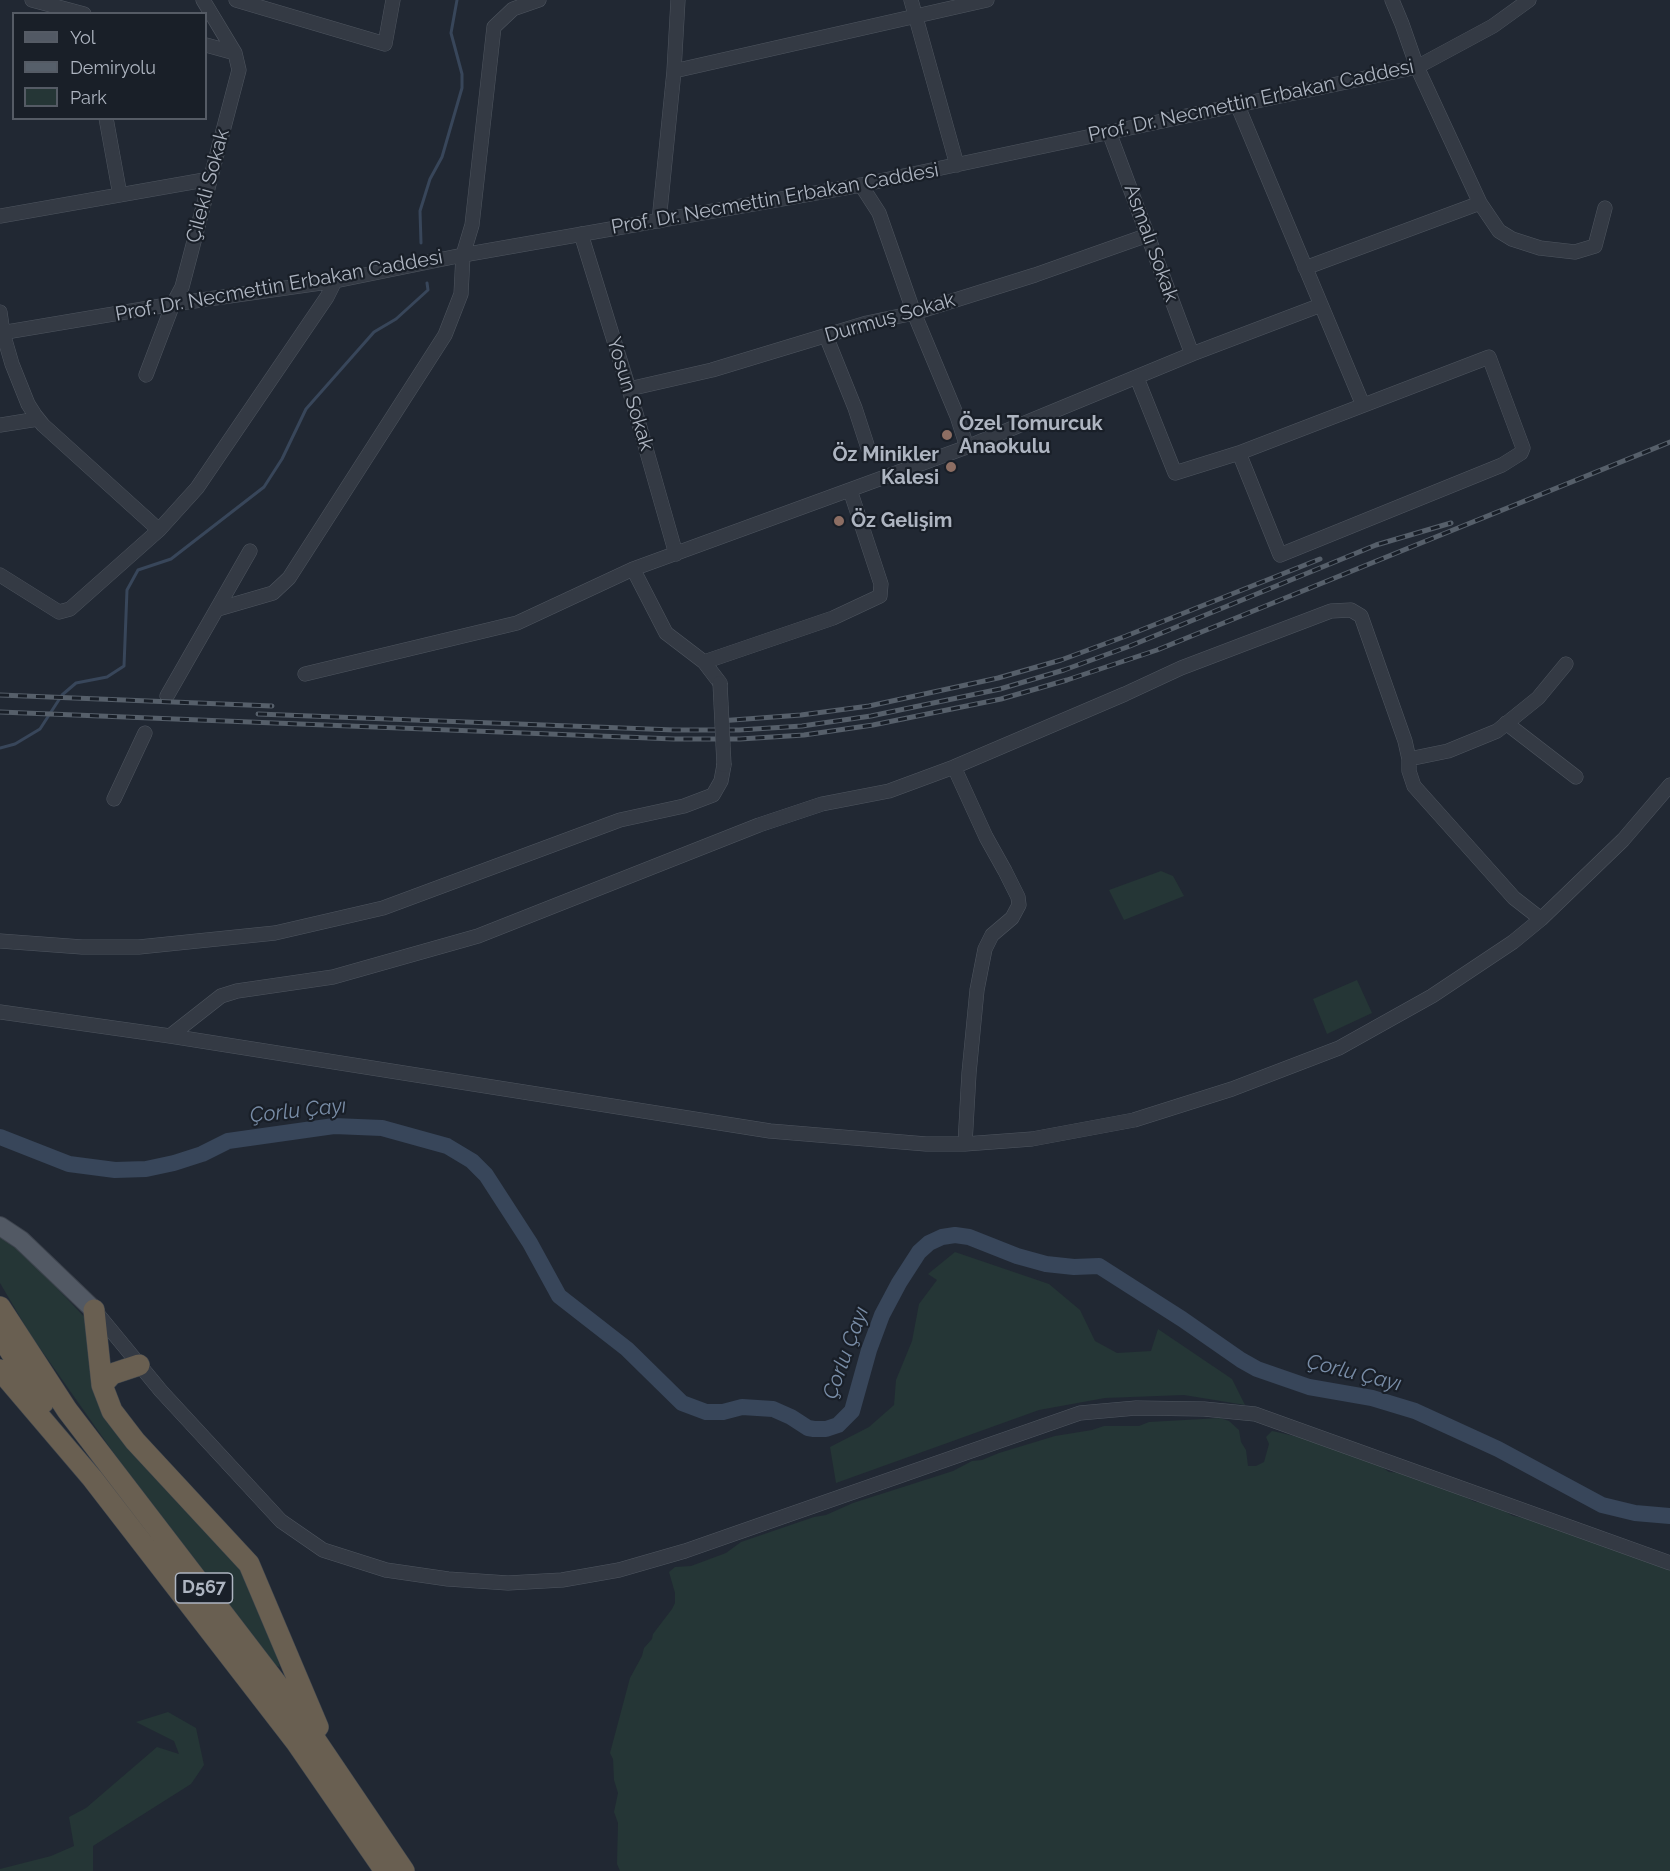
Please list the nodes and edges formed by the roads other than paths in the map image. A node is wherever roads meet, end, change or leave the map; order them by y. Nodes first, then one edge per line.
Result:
1 (32, 0) edge
2 (203, 0) edge
3 (236, 0) edge
4 (393, 0) edge
5 (539, 0) edge
6 (678, 0) edge
7 (911, 0) edge
8 (987, 0) edge
9 (1392, 0) edge
10 (1529, 0) edge
11 (77, 12) edge
12 (916, 17) junction
13 (207, 45) edge
14 (236, 53) junction
15 (1417, 67) junction
16 (674, 72) junction
17 (1237, 105) junction
18 (106, 120) edge
19 (1109, 132) junction
20 (957, 165) junction
21 (210, 178) junction
22 (861, 185) junction
23 (120, 195) junction
24 (1480, 203) junction
25 (1605, 208) dead end
26 (0, 216) edge
27 (659, 221) junction
28 (581, 234) junction
29 (1148, 236) junction
30 (463, 255) junction
31 (1305, 268) junction
32 (335, 281) junction
33 (173, 304) junction
34 (1321, 305) junction
35 (0, 312) edge
36 (914, 313) junction
37 (1, 333) edge
38 (826, 336) junction
39 (1192, 354) junction
40 (147, 375) dead end
41 (1137, 378) junction
42 (629, 389) junction
43 (1363, 405) junction
44 (38, 418) junction
45 (0, 425) edge
46 (967, 447) junction
47 (868, 448) dead end
48 (1239, 453) junction
49 (850, 490) junction
50 (159, 530) junction
51 (250, 551) dead end
52 (676, 554) junction
53 (633, 569) junction
54 (0, 575) edge
55 (218, 609) junction
56 (704, 662) junction
57 (1566, 664) dead end
58 (305, 674) dead end
59 (167, 696) dead end
60 (1506, 723) junction
61 (145, 733) dead end
62 (1409, 759) junction
63 (954, 767) junction
64 (1576, 777) dead end
65 (1670, 785) edge
66 (114, 799) dead end
67 (1541, 919) junction
68 (0, 941) edge
69 (0, 1012) edge
70 (170, 1036) junction
71 (965, 1144) junction
72 (0, 1226) edge
73 (0, 1307) edge
74 (94, 1310) junction
75 (0, 1335) edge
76 (139, 1365) junction
77 (0, 1370) edge
78 (102, 1385) junction
79 (92, 1478) junction
80 (1670, 1563) edge
81 (384, 1871) edge
82 (404, 1871) edge

1 - 11 street
2 - 14 street
3 - 4 street
5 - 30 street
6 - 16 street
7 - 12 street
8 - 12 street
9 - 15 street
10 - 15 street, Prof. Dr. Necmettin Erbakan Caddesi
12 - 16 street
12 - 20 street
13 - 14 street
14 - 21 street, Çilekli Sokak
15 - 17 street, Prof. Dr. Necmettin Erbakan Caddesi
15 - 24 street
16 - 27 street
17 - 19 street, Prof. Dr. Necmettin Erbakan Caddesi
17 - 31 street
18 - 23 street
19 - 20 street, Prof. Dr. Necmettin Erbakan Caddesi
19 - 29 street, Asmalı Sokak
20 - 22 street, Prof. Dr. Necmettin Erbakan Caddesi
21 - 23 street
21 - 33 street, Çilekli Sokak
22 - 27 street, Prof. Dr. Necmettin Erbakan Caddesi
22 - 36 street
23 - 26 street
24 - 25 street
24 - 31 street
27 - 28 street, Prof. Dr. Necmettin Erbakan Caddesi
28 - 30 street, Prof. Dr. Necmettin Erbakan Caddesi
28 - 42 street, Yosun Sokak
29 - 36 street, Durmuş Sokak
29 - 39 street, Asmalı Sokak
30 - 32 street, Prof. Dr. Necmettin Erbakan Caddesi
30 - 55 street
31 - 34 street
32 - 33 street, Prof. Dr. Necmettin Erbakan Caddesi
32 - 50 street
33 - 37 street, Prof. Dr. Necmettin Erbakan Caddesi
33 - 40 street, Çilekli Sokak
34 - 39 street
34 - 43 street
35 - 37 street
36 - 38 street, Durmuş Sokak
36 - 46 street
37 - 44 street
38 - 42 street, Durmuş Sokak
38 - 47 street
39 - 41 street
41 - 46 street
41 - 48 street
42 - 52 street, Yosun Sokak
43 - 48 street
43 - 48 street
44 - 45 street
44 - 50 street
46 - 49 street
49 - 52 street
49 - 56 street
50 - 54 street
51 - 55 street
52 - 53 street
53 - 56 street
53 - 58 street
55 - 59 street
56 - 68 street, bridge
57 - 60 street
60 - 62 street
60 - 64 street
61 - 66 street
62 - 63 street
62 - 67 street
63 - 70 street
63 - 71 street
65 - 67 street
67 - 71 street
69 - 70 street
70 - 71 street
72 - 74 main road
73 - 82 highway, D567
74 - 76 street
74 - 78 highway
75 - 79 highway, D567
76 - 78 highway
76 - 80 street
77 - 79 highway
78 - 82 highway
79 - 81 highway, D567

